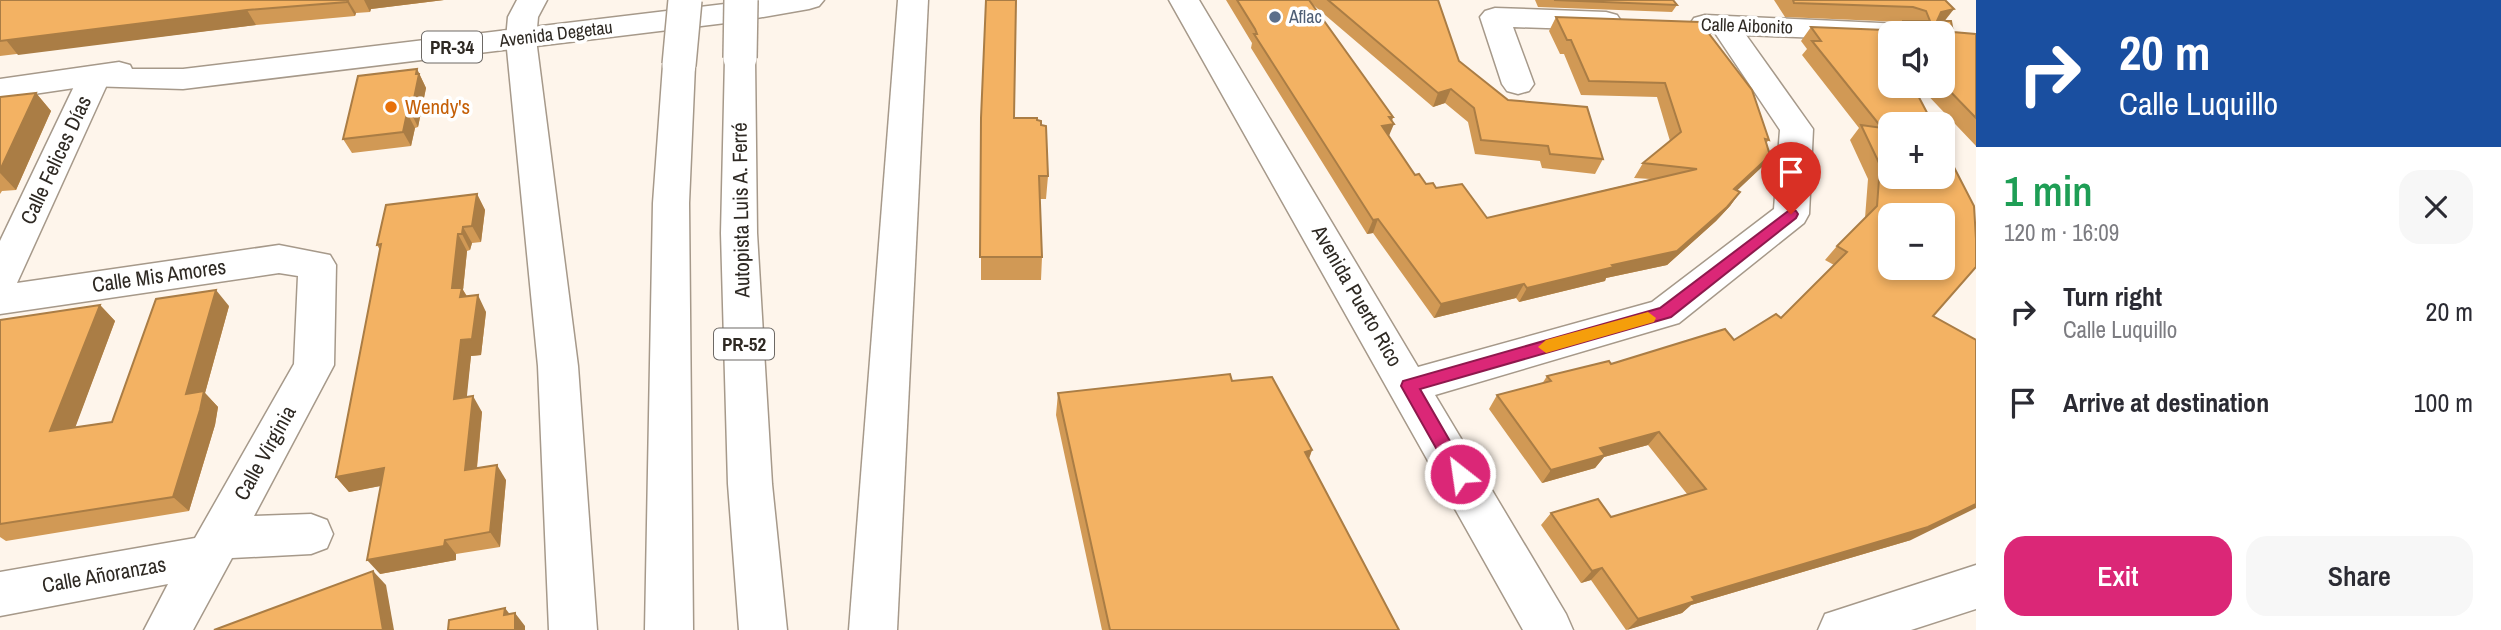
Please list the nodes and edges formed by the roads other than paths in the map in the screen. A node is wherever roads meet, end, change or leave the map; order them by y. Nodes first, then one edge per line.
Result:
1 (656, 0) edge
2 (685, 0) edge
3 (741, 0) edge
4 (809, 0) edge
5 (913, 0) edge
6 (1184, 0) edge
7 (526, 19) edge
8 (1629, 22) edge
9 (1683, 24) edge
10 (1724, 25) junction
11 (1878, 32) edge
12 (94, 78) junction
13 (1518, 84) dead end
14 (0, 89) edge
15 (317, 265) joint
16 (0, 280) edge
17 (0, 300) edge
18 (1409, 386) junction
19 (311, 534) dead end
20 (213, 547) junction
21 (1976, 587) edge
22 (0, 594) edge
23 (168, 630) edge
24 (573, 630) edge
25 (669, 630) edge
26 (763, 630) edge
27 (873, 630) edge
28 (1549, 630) edge
29 (1842, 630) edge

1 - 7 main road, Avenida Degetau / PR-34
2 - 25 main road, bridge
3 - 26 main road, Autopista Luis A. Ferré / PR-52, bridge
4 - 7 main road, Avenida Degetau / PR-34
5 - 27 main road
6 - 18 main road, Avenida Puerto Rico
7 - 12 main road, Avenida Degetau / PR-34
7 - 24 main road
8 - 13 main road
9 - 10 main road, Calle Aibonito
10 - 11 main road, Calle Aibonito
10 - 18 main road
12 - 14 main road, Avenida Degetau / PR-34
12 - 16 main road, Calle Felices Días
15 - 17 main road, Calle Mis Amores
15 - 20 main road, Calle Virginia
18 - 28 main road, Avenida Puerto Rico
19 - 20 main road, Calle Añoranzas
20 - 22 main road, Calle Añoranzas
20 - 23 main road, Calle Virginia
21 - 29 main road

